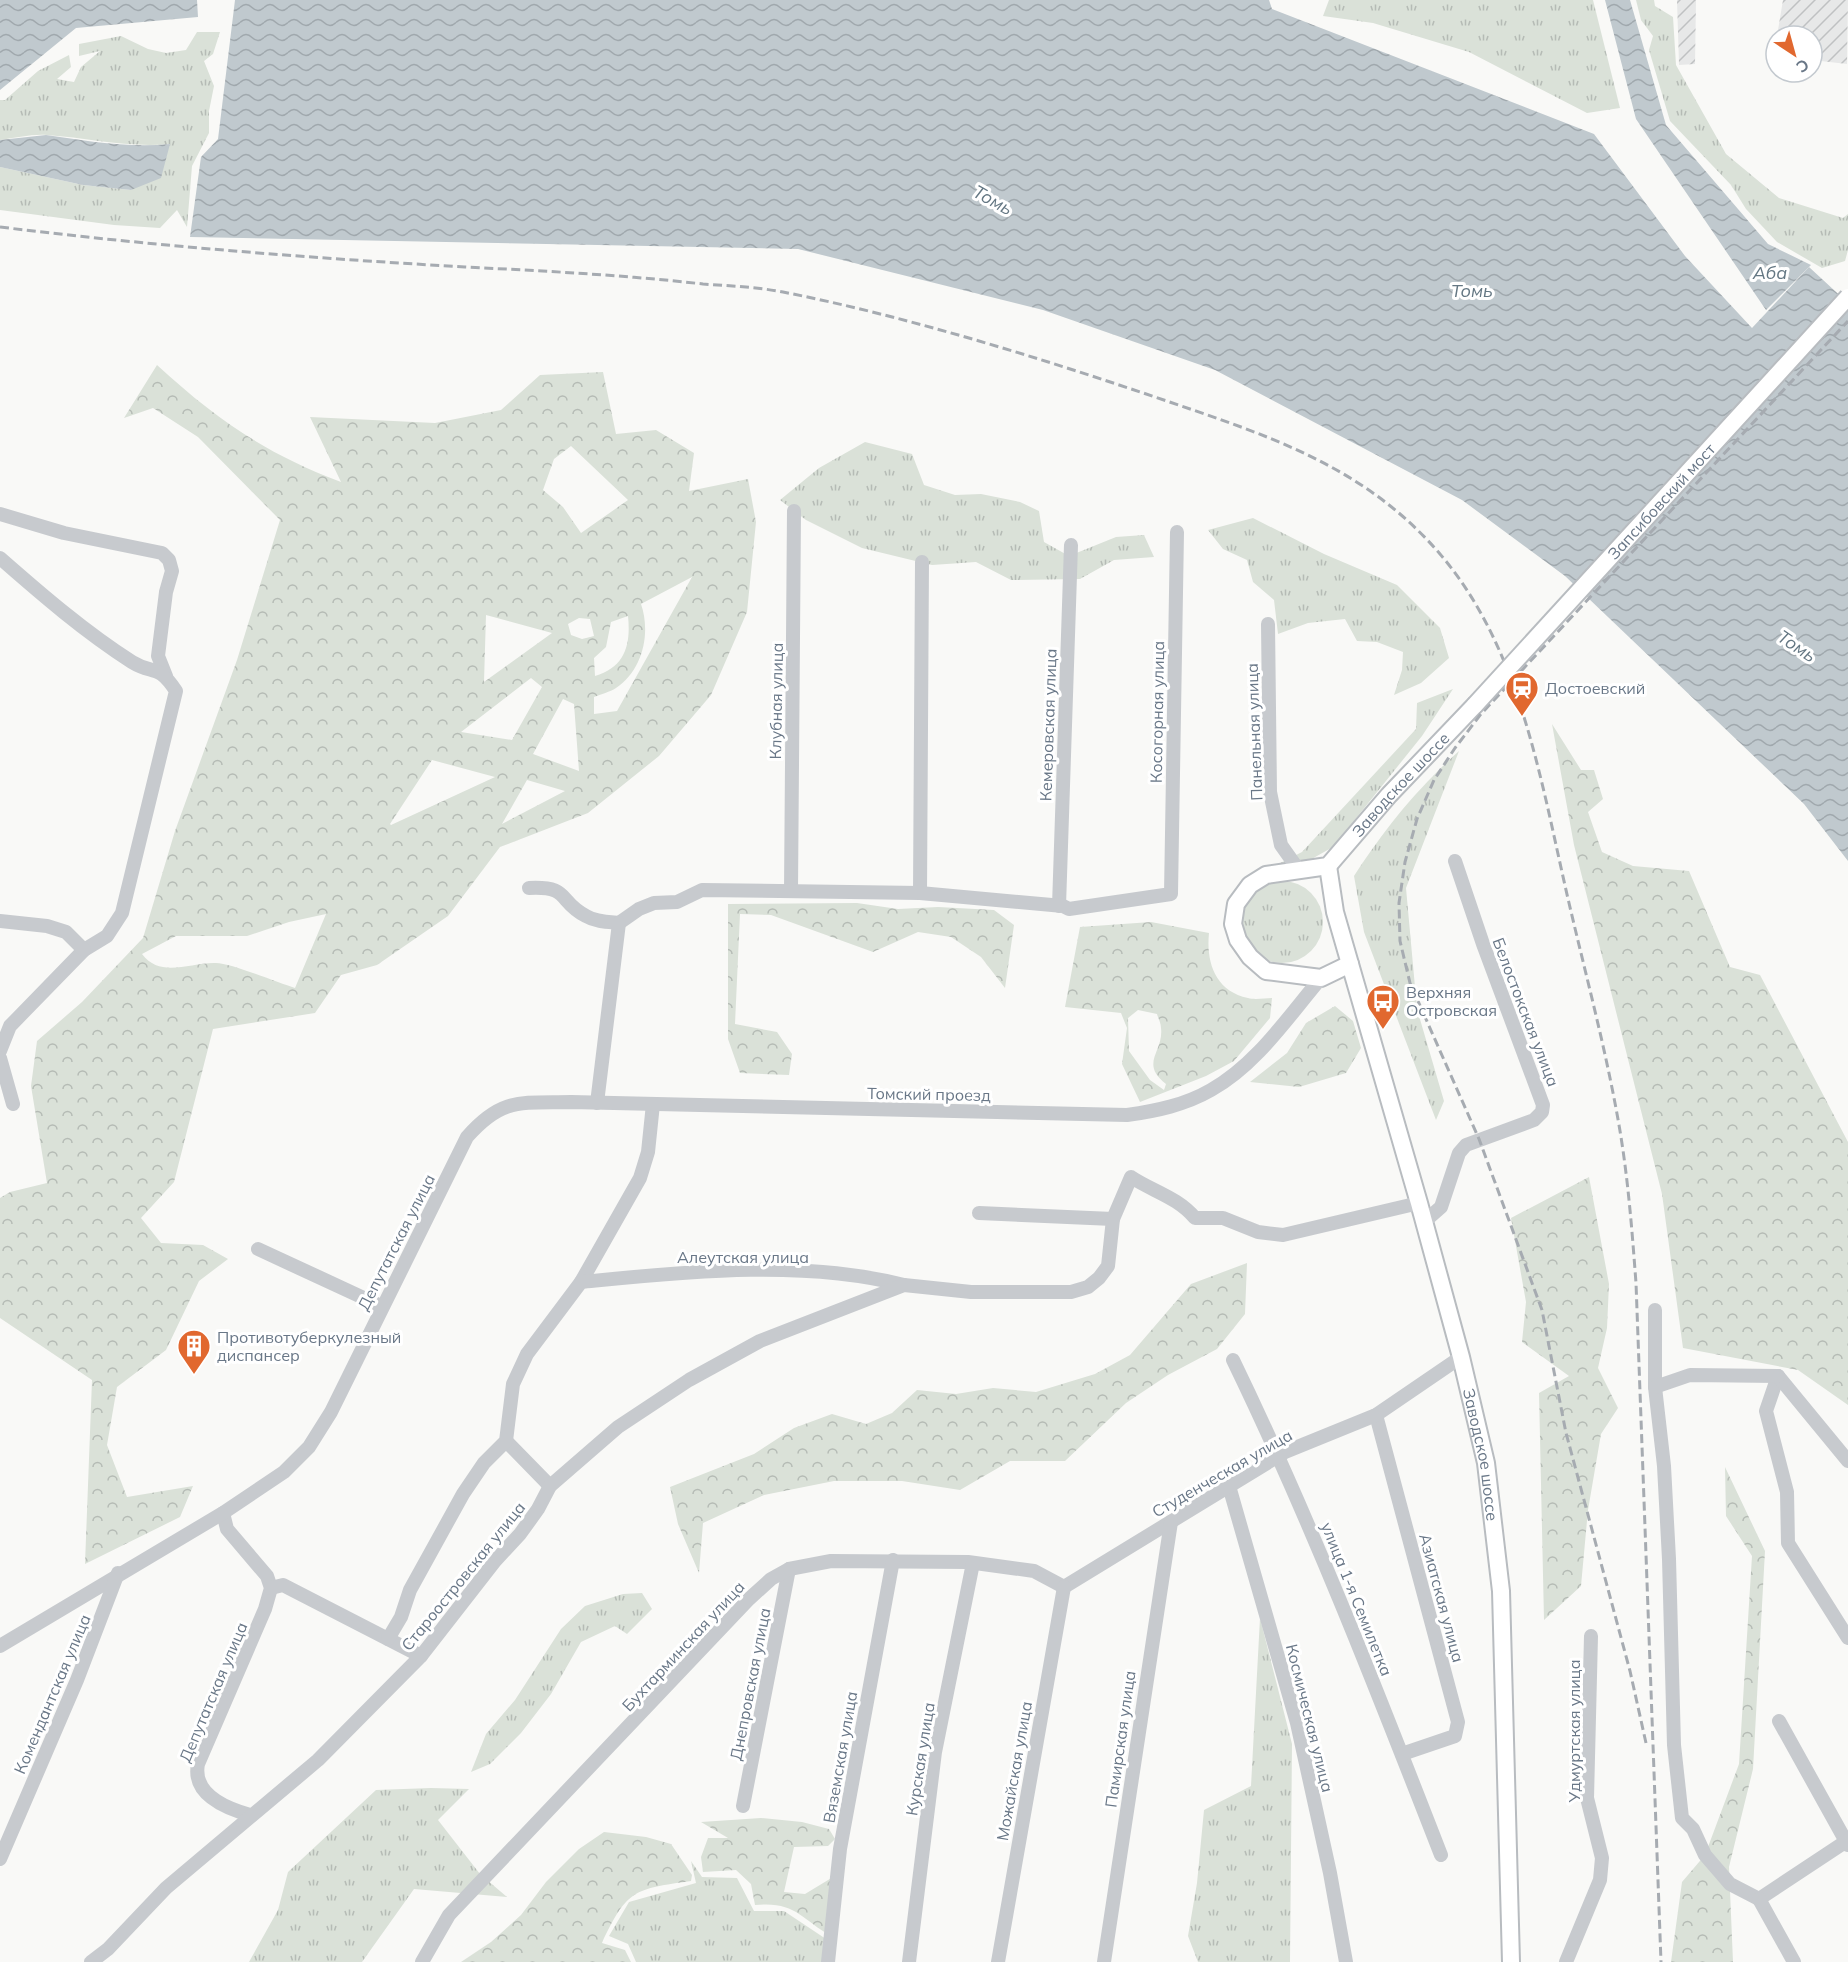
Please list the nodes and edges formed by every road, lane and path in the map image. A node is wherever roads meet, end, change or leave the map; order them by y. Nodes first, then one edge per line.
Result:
1 (1848, 297) edge
2 (794, 511) dead end
3 (0, 514) edge
4 (1177, 532) dead end
5 (1071, 545) dead end
6 (0, 558) edge
7 (922, 562) dead end
8 (1268, 624) dead end
9 (166, 676) junction
10 (1475, 705) joint
11 (1455, 861) dead end
12 (1328, 866) junction
13 (1298, 869) junction
14 (529, 888) dead end
15 (790, 891) junction
16 (920, 893) junction
17 (1061, 906) junction
18 (0, 921) edge
19 (619, 923) junction
20 (84, 950) junction
21 (1350, 964) junction
22 (1321, 978) junction
23 (0, 1051) edge
24 (0, 1058) edge
25 (597, 1103) junction
26 (13, 1104) dead end
27 (516, 1104) joint
28 (653, 1104) junction
29 (1419, 1203) junction
30 (979, 1213) dead end
31 (1113, 1219) junction
32 (1424, 1222) junction
33 (258, 1249) dead end
34 (581, 1282) junction
35 (904, 1285) junction
36 (381, 1306) junction
37 (1655, 1310) dead end
38 (1461, 1357) junction
39 (1233, 1360) dead end
40 (1778, 1376) junction
41 (1655, 1387) junction
42 (1376, 1414) junction
43 (506, 1441) junction
44 (1279, 1455) junction
45 (1848, 1461) edge
46 (550, 1486) junction
47 (1229, 1486) junction
48 (223, 1513) junction
49 (1171, 1522) junction
50 (893, 1560) junction
51 (973, 1563) junction
52 (789, 1569) junction
53 (118, 1574) junction
54 (1064, 1587) junction
55 (271, 1588) junction
56 (1591, 1636) dead end
57 (1848, 1638) edge
58 (388, 1639) junction
59 (0, 1646) edge
60 (421, 1656) junction
61 (1779, 1721) dead end
62 (1402, 1754) junction
63 (743, 1806) dead end
64 (250, 1815) junction
65 (1847, 1842) edge
66 (1442, 1855) dead end
67 (0, 1859) edge
68 (1759, 1899) junction
69 (91, 1962) edge
70 (422, 1962) edge
71 (828, 1962) edge
72 (909, 1962) edge
73 (998, 1962) edge
74 (1104, 1962) edge
75 (1346, 1962) edge
76 (1511, 1962) edge
77 (1566, 1962) edge
78 (1794, 1962) edge

1 - 10 main road, Запсибовский мост, bridge
2 - 15 street, Клубная улица
3 - 9 street
4 - 17 street, Косогорная улица
5 - 17 street, Кемеровская улица
6 - 9 street
7 - 16 street
8 - 13 street, Панельная улица
9 - 20 street
10 - 12 main road, Заводское шоссе
11 - 32 street, Белостокская улица
12 - 13 main road
12 - 21 main road, Заводское шоссе
13 - 22 main road
14 - 19 street
15 - 16 street
15 - 19 street
16 - 17 street
18 - 20 street
19 - 25 street
20 - 23 street
21 - 22 main road
21 - 29 main road, Заводское шоссе
22 - 28 street, Томский проезд
24 - 26 street
25 - 27 street, Томский проезд
25 - 28 street, Томский проезд
27 - 36 street, Депутатская улица
28 - 34 street
29 - 31 street, Староостровская улица
29 - 32 main road, Заводское шоссе
30 - 31 street
31 - 35 street, Староостровская улица
32 - 38 main road, Заводское шоссе
33 - 36 street
34 - 35 street, Алеутская улица
34 - 43 street
35 - 46 street, Староостровская улица
36 - 48 street, Депутатская улица
37 - 41 street
38 - 42 street, Студенческая улица
38 - 76 main road, Заводское шоссе
39 - 44 street, улица 1-я Семилетка
40 - 41 street
40 - 45 street
40 - 57 street
41 - 68 street
42 - 44 street, Студенческая улица
42 - 62 street, Азиатская улица
43 - 46 street
43 - 58 street
44 - 47 street, Студенческая улица
44 - 62 street, улица 1-я Семилетка
46 - 60 street, Староостровская улица
47 - 49 street, Студенческая улица
47 - 75 street, Космическая улица
48 - 53 street, Депутатская улица
48 - 55 street
49 - 54 street, Студенческая улица
49 - 74 street, Памирская улица
50 - 51 street, Бухтарминская улица
50 - 52 street, Бухтарминская улица
50 - 71 street, Вяземская улица
51 - 54 street, Бухтарминская улица
51 - 72 street, Курская улица
52 - 63 street, Днепровская улица
52 - 70 street, Бухтарминская улица
53 - 59 street, Депутатская улица
53 - 67 street, Комендантская улица
54 - 73 street, Можайская улица
55 - 58 street
55 - 64 street, Депутатская улица
56 - 77 street, Удмуртская улица
58 - 60 street
60 - 64 street, Староостровская улица
61 - 65 street
62 - 66 street, улица 1-я Семилетка
64 - 69 street, Староостровская улица
65 - 68 street
68 - 78 street

